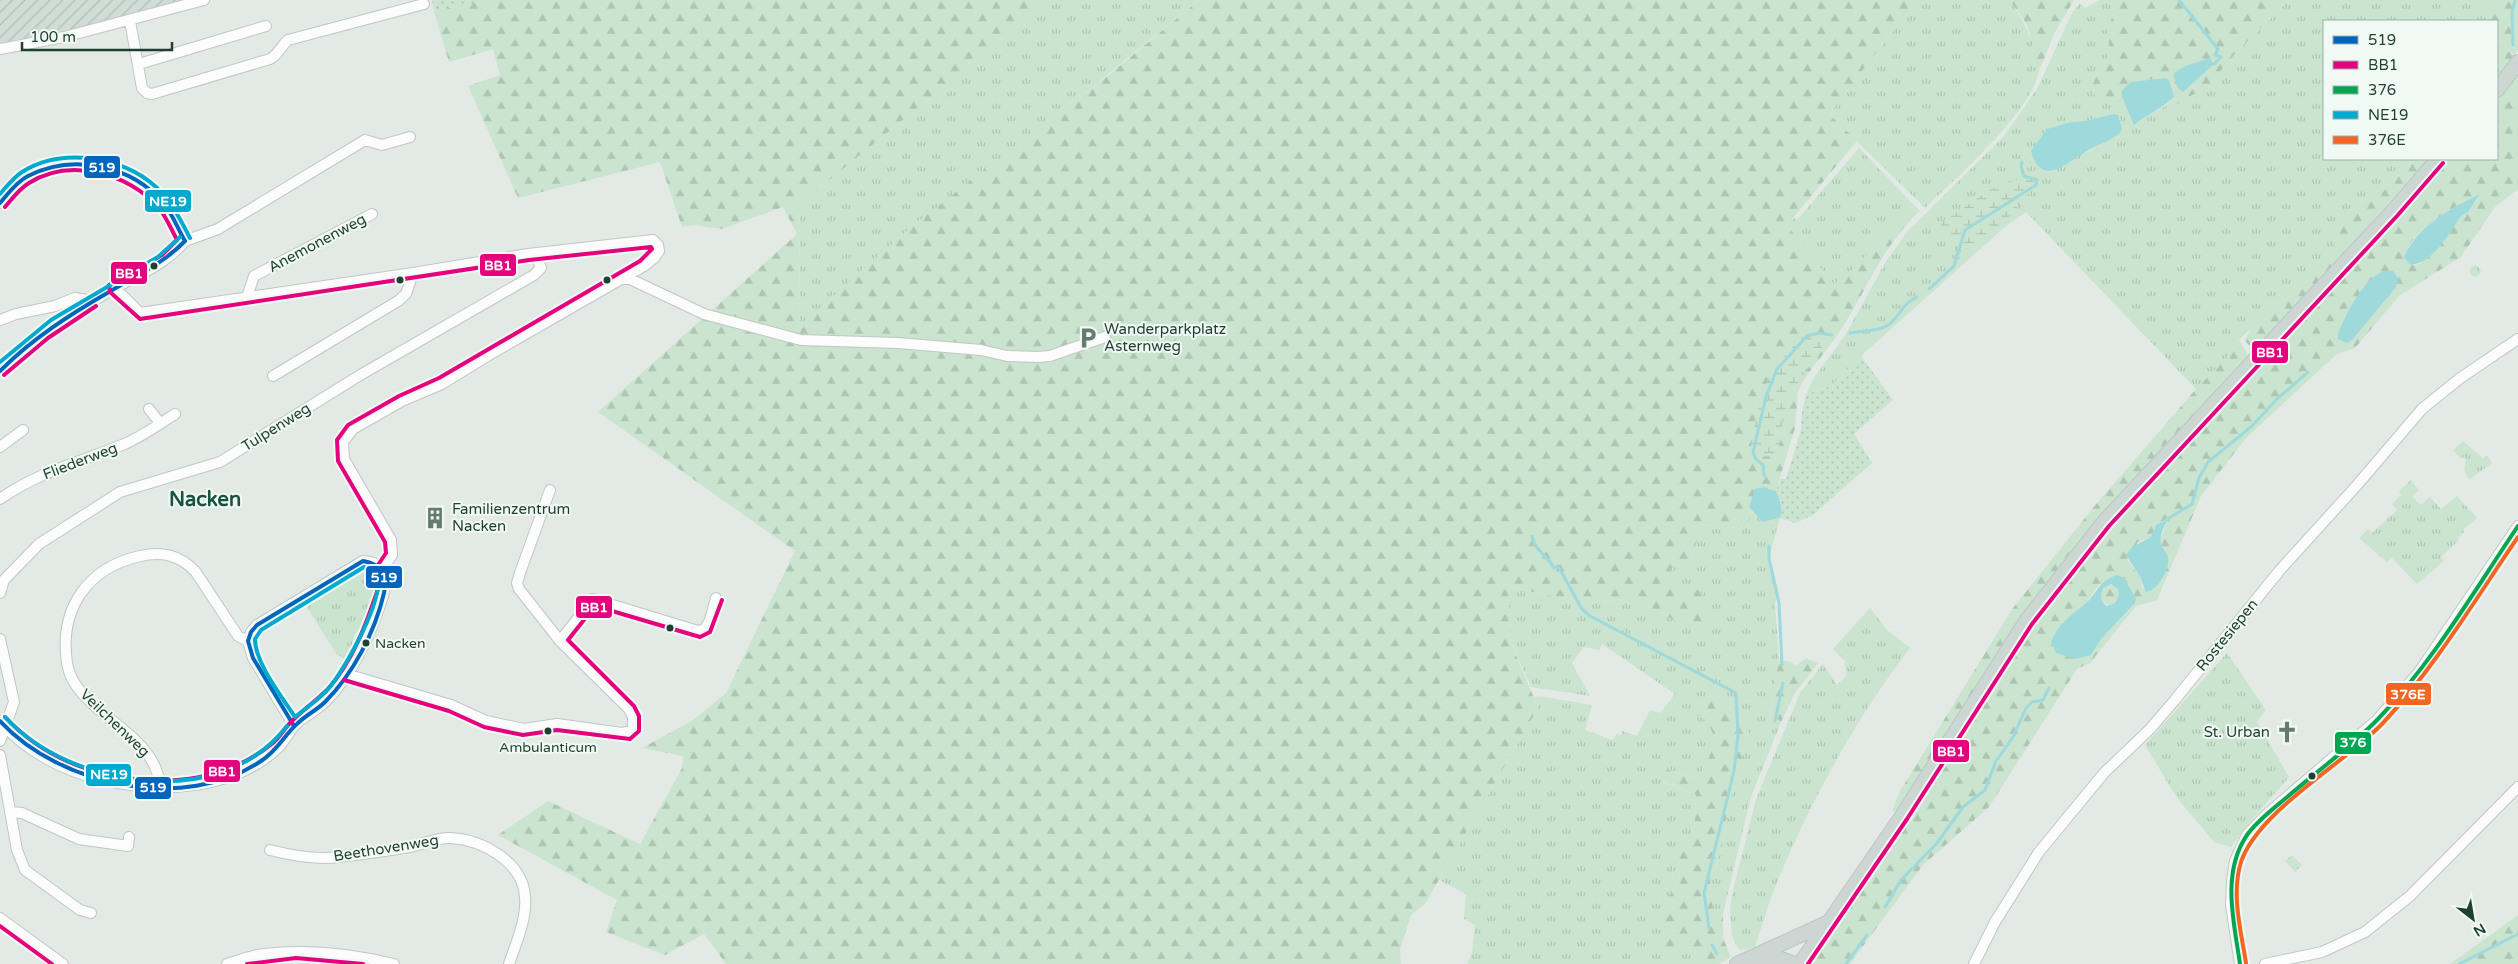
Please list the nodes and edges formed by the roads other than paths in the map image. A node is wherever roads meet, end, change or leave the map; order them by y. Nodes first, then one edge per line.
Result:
1 (204, 0) edge
2 (424, 6) edge
3 (130, 21) junction
4 (266, 26) dead end
5 (0, 49) edge
6 (2518, 62) edge
7 (139, 64) junction
8 (2498, 89) edge
9 (410, 137) dead end
10 (2437, 160) edge
11 (0, 203) edge
12 (372, 214) dead end
13 (185, 241) junction
14 (528, 254) junction
15 (412, 273) junction
16 (622, 279) junction
17 (114, 288) junction
18 (247, 296) junction
19 (92, 301) junction
20 (0, 320) edge
21 (1105, 337) dead end
22 (2518, 339) edge
23 (0, 371) edge
24 (273, 376) dead end
25 (148, 409) dead end
26 (174, 414) dead end
27 (160, 423) junction
28 (23, 430) dead end
29 (0, 447) edge
30 (550, 490) dead end
31 (0, 500) edge
32 (2518, 526) edge
33 (382, 569) junction
34 (0, 593) edge
35 (716, 598) dead end
36 (0, 639) edge
37 (248, 640) junction
38 (560, 641) junction
39 (346, 674) junction
40 (2, 723) edge
41 (294, 726) junction
42 (0, 742) edge
43 (0, 755) edge
44 (160, 787) junction
45 (2518, 787) edge
46 (11, 812) junction
47 (129, 837) dead end
48 (270, 850) dead end
49 (91, 913) dead end
50 (0, 918) edge
51 (1830, 922) junction
52 (1740, 962) edge
53 (64, 964) edge
54 (227, 964) edge
55 (394, 964) edge
56 (509, 964) edge
57 (1795, 964) edge
58 (1800, 964) edge
59 (1974, 964) edge
60 (2240, 964) edge
61 (2265, 964) edge

1 - 3 street
2 - 7 street
3 - 5 street
3 - 7 street
4 - 7 street
6 - 8 main road
9 - 13 street
10 - 51 main road
11 - 13 street
12 - 18 street, Anemonenweg
13 - 17 street
14 - 15 street
14 - 16 street
14 - 34 street, Tulpenweg
15 - 18 street
15 - 24 street
16 - 21 street
16 - 33 street
17 - 18 street
17 - 19 street
19 - 20 street
19 - 23 street
22 - 59 street, Rostesiepen
25 - 27 street
26 - 27 street, Fliederweg
27 - 31 street, Fliederweg
28 - 29 street
30 - 38 street
32 - 60 street
33 - 37 street
33 - 39 street
35 - 38 street
36 - 40 street
37 - 41 street, Veilchenweg
37 - 44 street, Veilchenweg
38 - 39 street
39 - 41 street
40 - 42 street
40 - 44 street
41 - 44 street
43 - 46 street
45 - 61 street
46 - 47 street
46 - 49 street
48 - 56 street, Beethovenweg
50 - 53 street
51 - 52 main road
51 - 58 main road
52 - 57 main road
54 - 55 street

